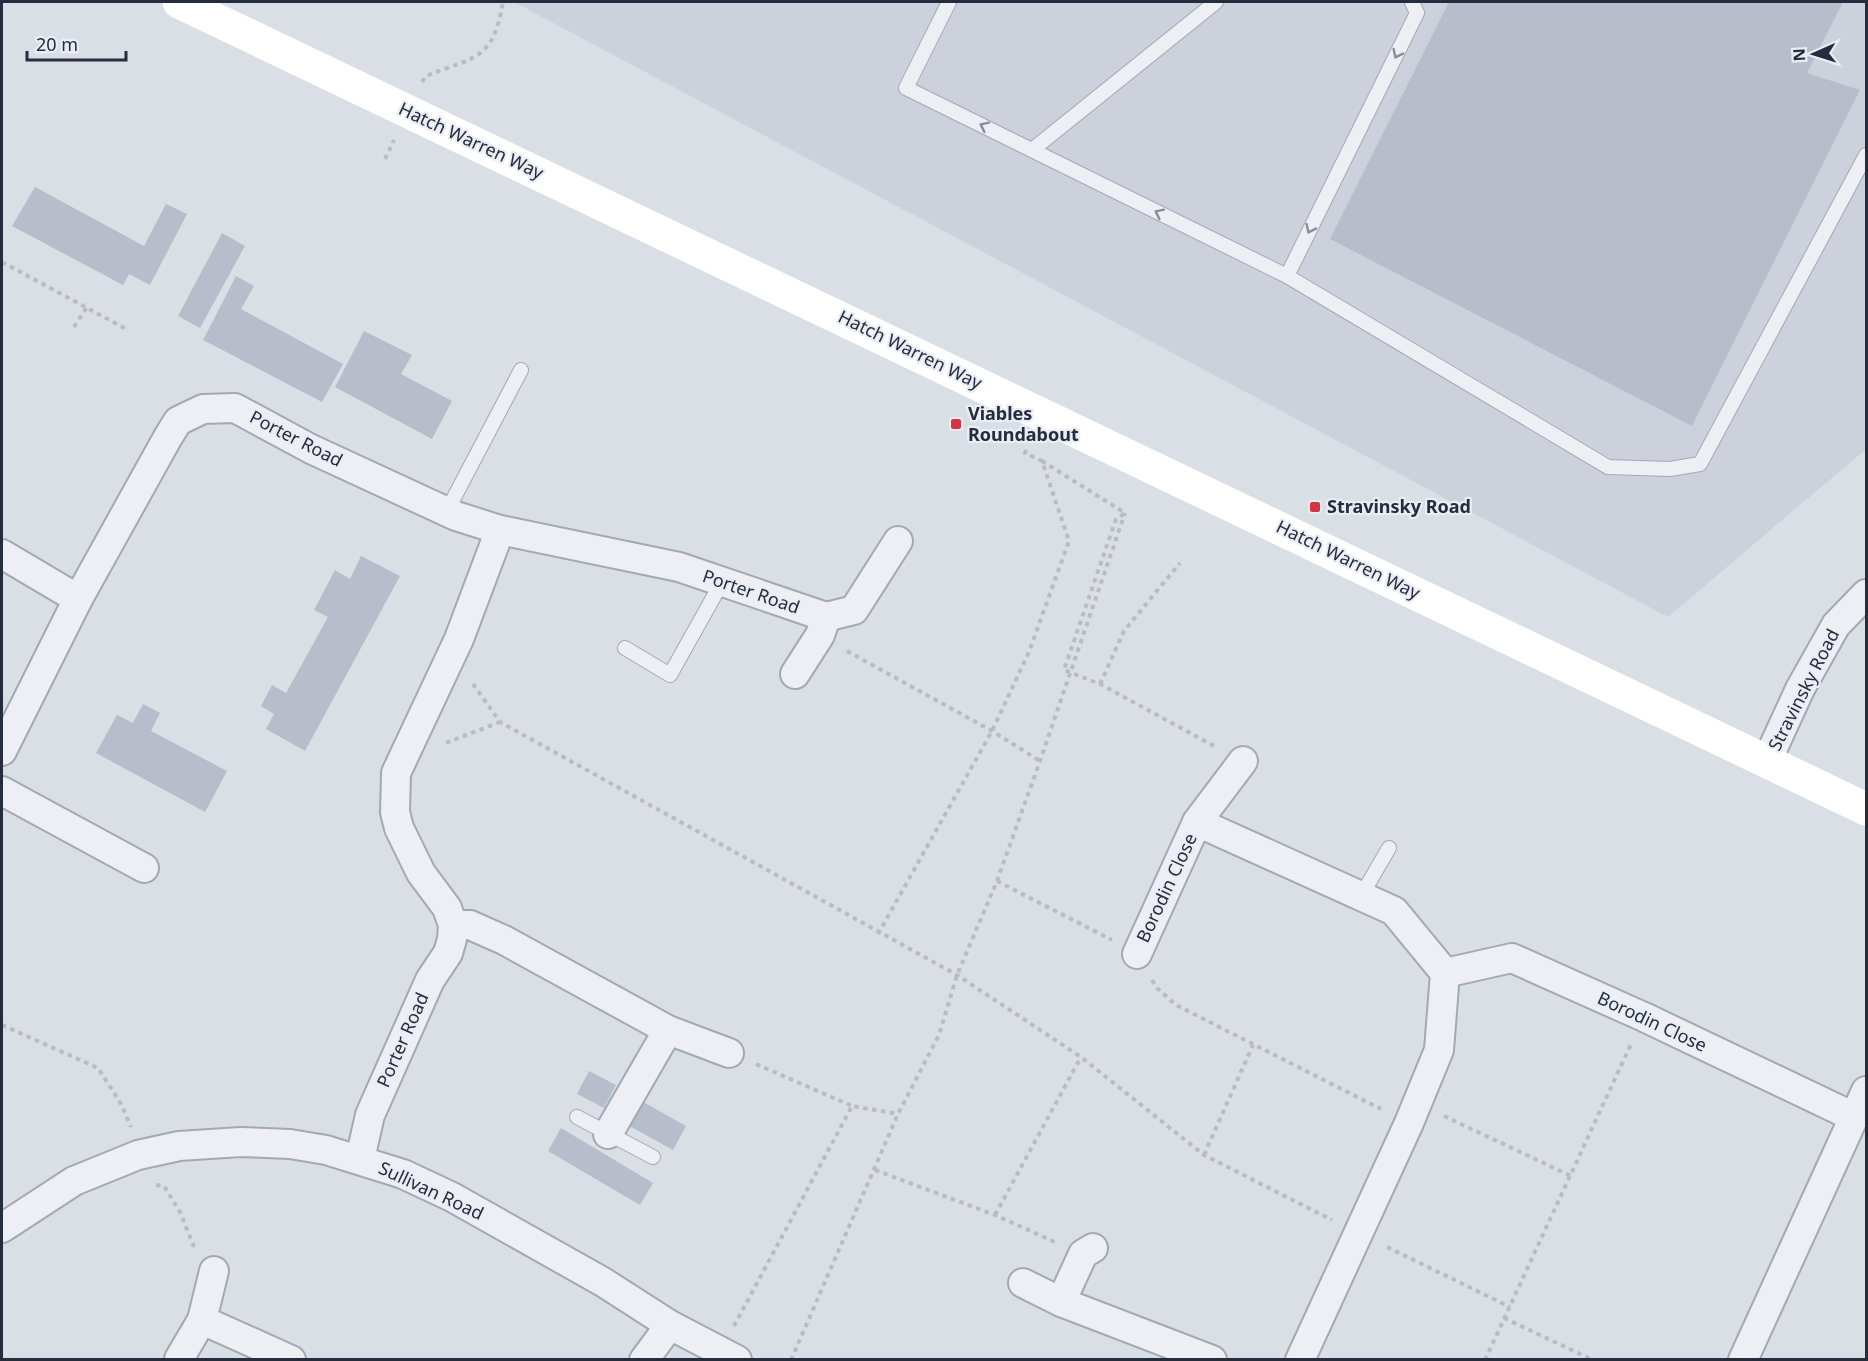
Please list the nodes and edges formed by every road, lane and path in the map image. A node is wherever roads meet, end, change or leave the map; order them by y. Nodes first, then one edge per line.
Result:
1 (179, 2) edge
2 (504, 2) edge
3 (949, 2) edge
4 (1216, 2) edge
5 (1412, 2) edge
6 (418, 88) dead end
7 (1032, 150) junction
8 (1866, 155) edge
9 (2, 262) edge
10 (1287, 276) junction
11 (87, 307) junction
12 (74, 327) dead end
13 (128, 330) dead end
14 (521, 370) dead end
15 (1029, 443) dead end
16 (1042, 461) junction
17 (447, 512) junction
18 (500, 530) junction
19 (898, 541) dead end
20 (2, 555) edge
21 (1180, 563) dead end
22 (722, 582) junction
23 (1866, 594) edge
24 (78, 599) junction
25 (823, 626) junction
26 (625, 648) dead end
27 (1069, 673) junction
28 (795, 674) dead end
29 (472, 683) dead end
30 (1100, 684) junction
31 (500, 722) junction
32 (992, 731) junction
33 (445, 743) dead end
34 (2, 751) edge
35 (1040, 761) junction
36 (1243, 761) joint
37 (1767, 761) junction
38 (2, 791) edge
39 (1866, 809) edge
40 (1197, 822) junction
41 (1389, 848) dead end
42 (144, 868) dead end
43 (997, 881) junction
44 (1361, 896) junction
45 (453, 925) junction
46 (878, 934) junction
47 (1137, 954) junction
48 (1445, 973) junction
49 (957, 975) junction
50 (1644, 1017) junction
51 (2, 1025) edge
52 (668, 1030) junction
53 (1253, 1045) junction
54 (729, 1053) joint
55 (1081, 1057) junction
56 (1866, 1090) edge
57 (852, 1106) junction
58 (1413, 1113) junction
59 (898, 1114) junction
60 (577, 1117) dead end
61 (1854, 1117) junction
62 (133, 1131) dead end
63 (608, 1134) junction
64 (1204, 1155) junction
65 (653, 1157) dead end
66 (360, 1160) junction
67 (875, 1170) junction
68 (1571, 1176) junction
69 (154, 1185) dead end
70 (995, 1215) junction
71 (2, 1228) edge
72 (1358, 1233) junction
73 (1088, 1251) joint
74 (214, 1271) joint
75 (1023, 1282) dead end
76 (1062, 1302) junction
77 (1510, 1306) junction
78 (1504, 1318) junction
79 (202, 1320) junction
80 (670, 1325) junction
81 (733, 1348) edge
82 (179, 1359) edge
83 (291, 1359) edge
84 (644, 1359) edge
85 (791, 1359) edge
86 (1212, 1359) edge
87 (1300, 1359) edge
88 (1485, 1359) edge
89 (1593, 1359) edge
90 (1743, 1359) edge

1 - 37 street, Hatch Warren Way
2 - 6 path
7 -> 3 lane
4 - 7 lane
5 -> 10 lane
10 -> 7 lane
8 - 10 lane
9 - 11 path
11 - 12 path
11 - 13 path
14 - 17 lane
15 - 16 path
16 - 27 path
16 - 32 path
17 - 18 street, Porter Road
17 - 24 street, Porter Road
18 - 22 street, Porter Road
18 - 45 street
19 - 25 street
20 - 24 street
21 - 30 path
22 - 25 street, Porter Road
22 - 26 lane
23 - 37 street, Stravinsky Road
24 - 34 street, Porter Road
25 - 28 street
25 - 32 path
27 - 30 path
27 - 35 path
29 - 31 path
30 - 36 path
31 - 33 path
31 - 46 path
32 - 35 path
32 - 46 path
35 - 43 path
36 - 40 street, Borodin Close
37 - 39 street, Hatch Warren Way
38 - 42 street
40 - 44 street, Borodin Close
40 - 47 street, Borodin Close
41 - 44 lane
43 - 47 path
43 - 49 path
44 - 48 street, Borodin Close
45 - 52 street
45 - 66 street, Porter Road
46 - 49 path
47 - 53 path
48 - 50 street, Borodin Close
48 - 58 street
49 - 55 path
49 - 59 path
50 - 61 street, Borodin Close
50 - 68 path
51 - 62 path
52 - 54 street
52 - 63 street
53 - 58 path
53 - 64 path
54 - 57 path
55 - 64 path
55 - 70 path
56 - 61 street
57 - 59 path
57 - 81 path
58 - 68 path
58 - 72 street
59 - 67 path
60 - 63 lane
61 - 90 street
63 - 65 lane
64 - 72 path
66 - 71 street, Sullivan Road
66 - 80 street, Sullivan Road
67 - 70 path
67 - 85 path
68 - 77 path
69 - 74 path
70 - 73 path
72 - 77 path
72 - 87 street
73 - 76 street
74 - 79 street
75 - 76 street
76 - 86 street
77 - 78 path
78 - 88 path
78 - 89 path
79 - 82 street
79 - 83 street
80 - 81 street, Sullivan Road
80 - 84 street

